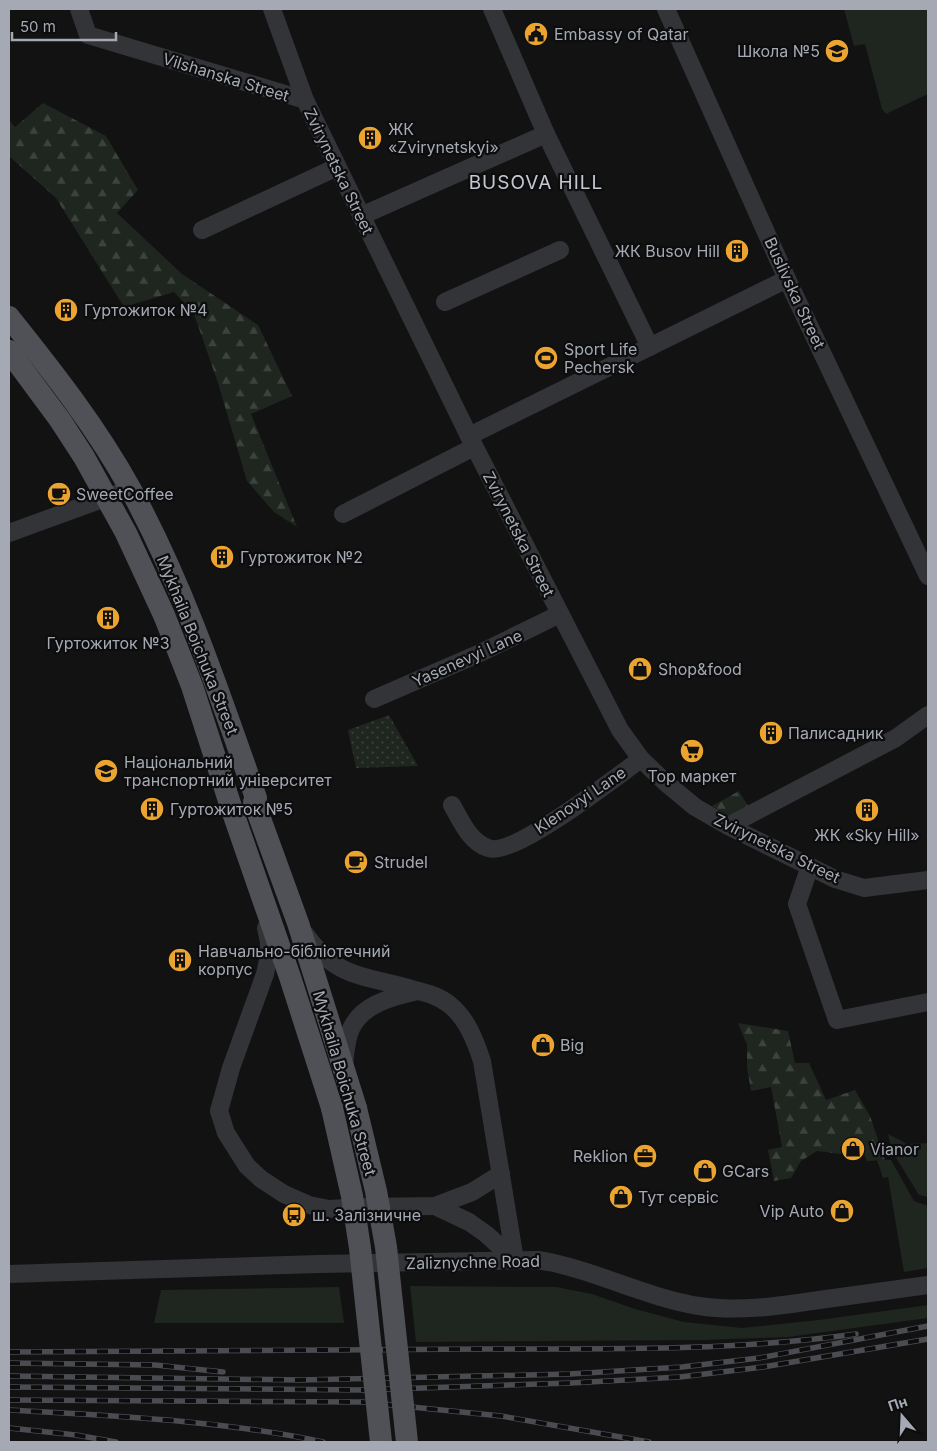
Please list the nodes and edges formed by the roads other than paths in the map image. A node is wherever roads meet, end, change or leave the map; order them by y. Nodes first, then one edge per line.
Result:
1 (79, 9) edge
2 (272, 9) edge
3 (492, 9) edge
4 (666, 9) edge
5 (305, 100) junction
6 (546, 134) junction
7 (337, 167) junction
8 (361, 216) junction
9 (202, 230) dead end
10 (560, 250) dead end
11 (787, 279) junction
12 (445, 302) dead end
13 (9, 317) edge
14 (650, 347) junction
15 (9, 351) edge
16 (472, 441) junction
17 (130, 489) junction
18 (107, 498) junction
19 (343, 514) dead end
20 (9, 533) edge
21 (928, 576) edge
22 (560, 614) junction
23 (374, 699) dead end
24 (928, 715) edge
25 (641, 759) junction
26 (452, 805) dead end
27 (728, 826) junction
28 (810, 866) junction
29 (255, 874) junction
30 (928, 880) edge
31 (298, 923) junction
32 (418, 991) junction
33 (928, 1002) edge
34 (344, 1066) junction
35 (501, 1174) junction
36 (435, 1206) junction
37 (515, 1260) junction
38 (9, 1274) edge
39 (928, 1284) edge
40 (381, 1442) edge
41 (407, 1442) edge

1 - 5 street, Vilshanska Street
2 - 5 street, Zvirynetska Street
3 - 6 street
4 - 11 street, Buslivska Street
5 - 7 street, Zvirynetska Street
6 - 8 street
6 - 14 street
7 - 8 street, Zvirynetska Street
7 - 9 street
8 - 16 street, Zvirynetska Street
10 - 12 street
11 - 14 street
11 - 21 street, Buslivska Street
13 - 17 main road, Mykhaila Boichuka Street
14 - 16 street
15 - 18 main road, Mykhaila Boichuka Street
16 - 19 street
16 - 22 street, Zvirynetska Street
17 - 18 street
17 - 31 main road, Mykhaila Boichuka Street
18 - 20 street
18 - 29 main road, Mykhaila Boichuka Street
22 - 23 street, Yasenevyi Lane
22 - 25 street, Zvirynetska Street
24 - 27 street
25 - 26 street, Klenovyi Lane
25 - 27 street, Zvirynetska Street
27 - 28 street, Zvirynetska Street
28 - 30 street, Zvirynetska Street
28 - 33 street
29 - 36 street
29 - 40 main road, Mykhaila Boichuka Street, bridge
31 - 32 street
31 - 34 main road, Mykhaila Boichuka Street
32 - 34 street
32 - 35 street
34 - 41 main road, Mykhaila Boichuka Street, bridge
35 - 36 street
35 - 37 street
36 - 37 street
37 - 38 street, Zaliznychne Road
37 - 39 street, Zaliznychne Road

